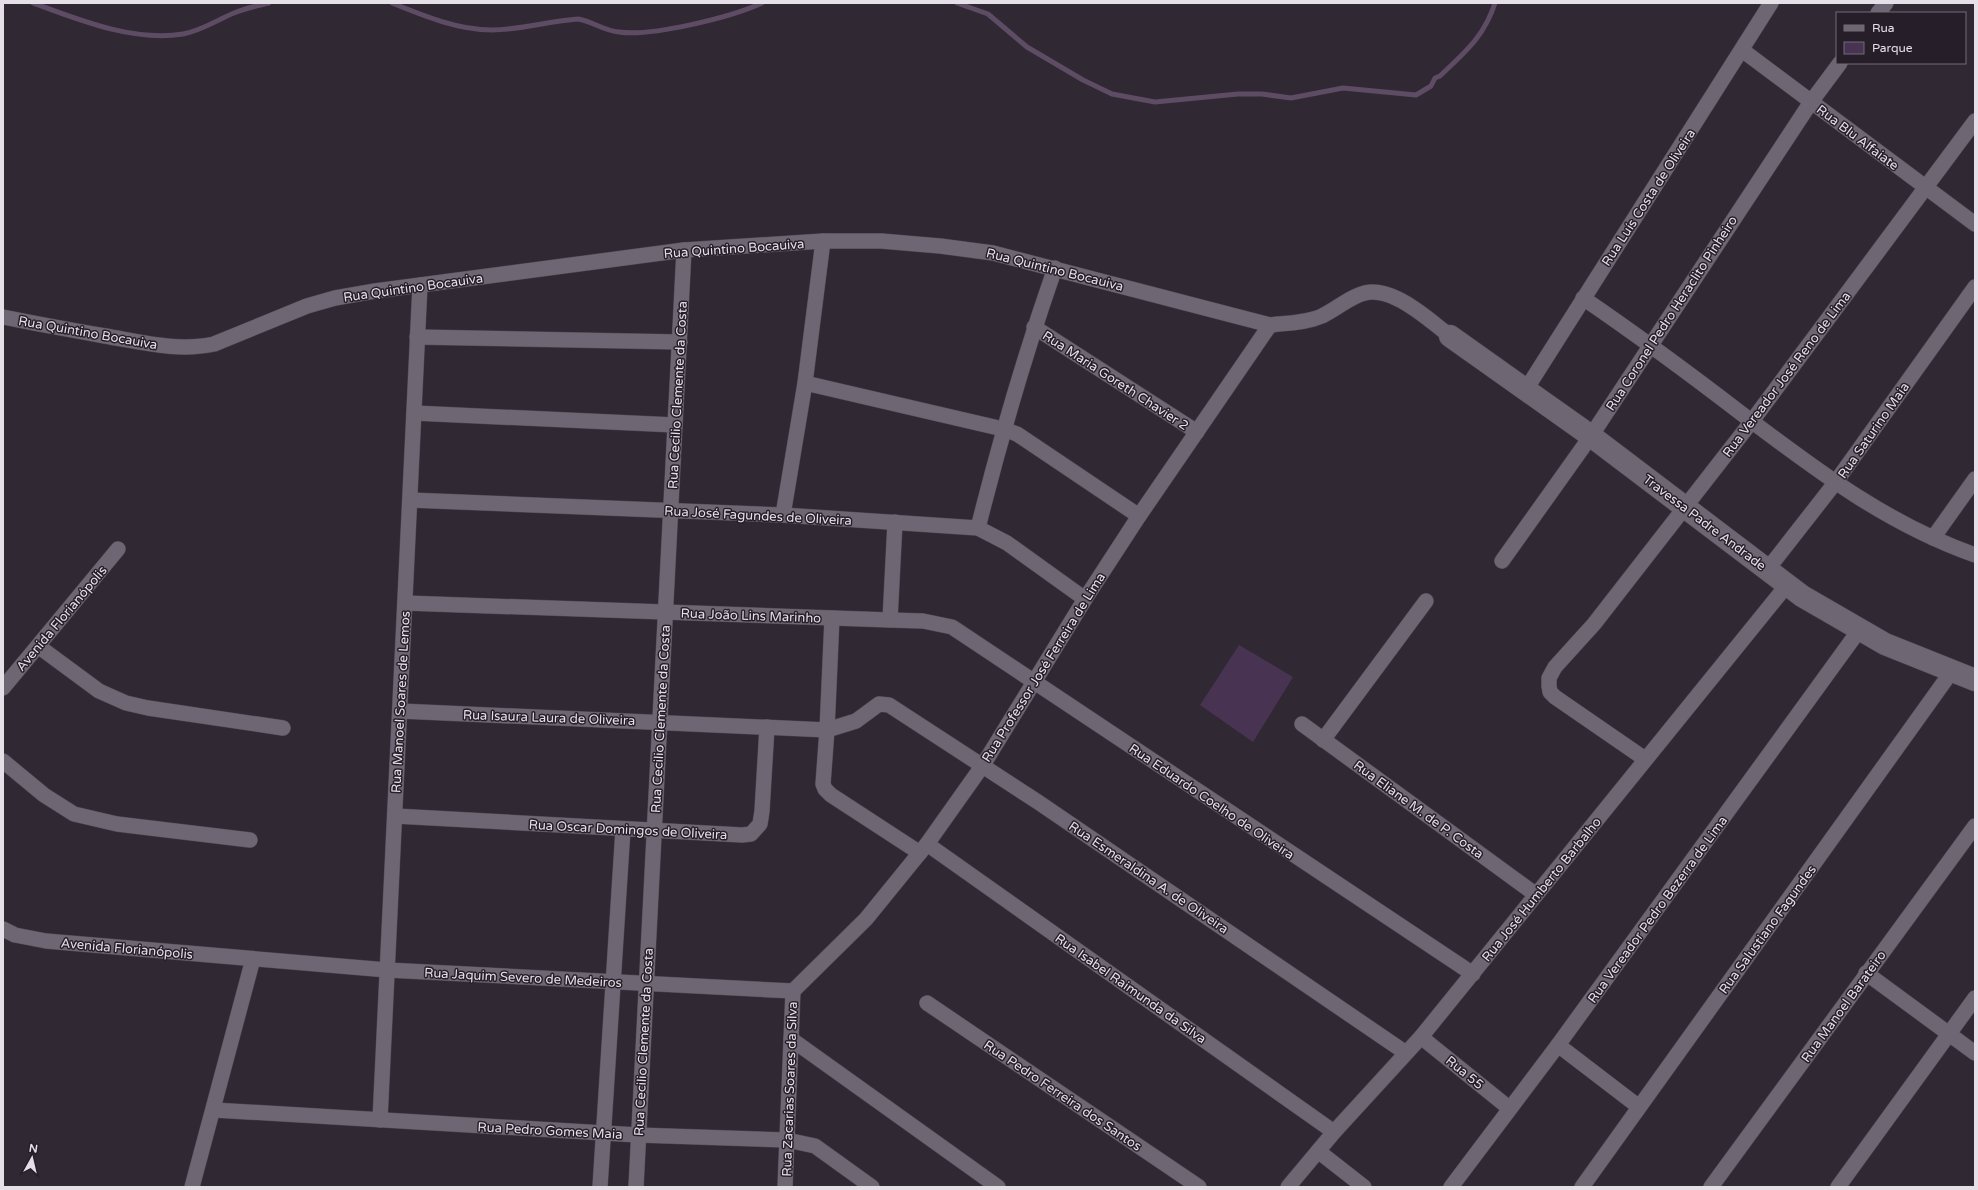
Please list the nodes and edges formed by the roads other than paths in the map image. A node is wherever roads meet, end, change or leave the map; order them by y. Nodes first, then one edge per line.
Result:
1 (1771, 3) edge
2 (1886, 3) edge
3 (1879, 12) edge
4 (1742, 50) junction
5 (1839, 64) edge
6 (1811, 102) junction
7 (1975, 121) edge
8 (1926, 188) junction
9 (1975, 224) edge
10 (823, 241) junction
11 (684, 250) junction
12 (1055, 268) junction
13 (420, 285) junction
14 (1975, 287) edge
15 (1583, 298) junction
16 (3, 318) edge
17 (1270, 325) junction
18 (1034, 327) junction
19 (1450, 336) joint
20 (417, 337) junction
21 (680, 342) junction
22 (1650, 344) junction
23 (805, 383) junction
24 (1525, 391) junction
25 (414, 413) junction
26 (1752, 421) junction
27 (675, 425) junction
28 (1003, 429) junction
29 (1197, 432) junction
30 (1590, 436) junction
31 (1975, 478) edge
32 (1835, 483) junction
33 (410, 500) junction
34 (1686, 507) junction
35 (672, 510) junction
36 (783, 515) junction
37 (1139, 516) junction
38 (895, 522) junction
39 (978, 528) junction
40 (1933, 538) junction
41 (118, 549) dead end
42 (1975, 555) edge
43 (1502, 561) dead end
44 (1768, 570) junction
45 (1787, 585) junction
46 (1085, 599) junction
47 (1426, 601) dead end
48 (405, 603) junction
49 (666, 612) junction
50 (832, 618) junction
51 (890, 620) junction
52 (952, 627) joint
53 (1860, 629) junction
54 (38, 646) junction
55 (1952, 672) junction
56 (1975, 680) edge
57 (1034, 682) junction
58 (3, 688) edge
59 (400, 711) junction
60 (660, 722) junction
61 (1302, 724) dead end
62 (767, 727) junction
63 (283, 728) dead end
64 (827, 730) junction
65 (1323, 740) junction
66 (1645, 759) junction
67 (3, 761) edge
68 (982, 765) junction
69 (395, 816) junction
70 (1975, 826) edge
71 (622, 829) junction
72 (654, 830) junction
73 (250, 840) dead end
74 (923, 849) junction
75 (1535, 894) junction
76 (3, 929) edge
77 (253, 959) junction
78 (388, 970) junction
79 (1473, 974) junction
80 (1866, 974) junction
81 (613, 982) junction
82 (646, 984) junction
83 (793, 991) junction
84 (1975, 998) edge
85 (927, 1003) dead end
86 (1948, 1034) junction
87 (1421, 1037) junction
88 (791, 1039) junction
89 (1558, 1045) junction
90 (1406, 1053) junction
91 (1975, 1053) edge
92 (1639, 1107) junction
93 (1509, 1108) junction
94 (214, 1110) junction
95 (380, 1120) junction
96 (1334, 1132) junction
97 (603, 1133) junction
98 (638, 1135) junction
99 (787, 1140) junction
100 (1318, 1151) junction
101 (987, 1184) edge
102 (192, 1187) edge
103 (600, 1187) edge
104 (636, 1187) edge
105 (785, 1187) edge
106 (872, 1187) edge
107 (1199, 1187) edge
108 (1288, 1187) edge
109 (1364, 1187) edge
110 (1451, 1187) edge
111 (1582, 1187) edge
112 (1711, 1187) edge
113 (1838, 1187) edge

1 - 4 street, Rua Luís Costa de Oliveira
2 - 3 street
4 - 6 street, Rua Blu Alfaiate
4 - 15 street, Rua Luís Costa de Oliveira
5 - 6 street, Rua Coronel Pedro Heraclito Pinheiro
6 - 8 street, Rua Blu Alfaiate
6 - 22 street, Rua Coronel Pedro Heraclito Pinheiro
7 - 8 street, Rua Vereador José Reno de Lima
8 - 9 street, Rua Blu Alfaiate
8 - 26 street, Rua Vereador José Reno de Lima
10 - 11 street, Rua Quintino Bocauiva
10 - 12 street, Rua Quintino Bocauiva
10 - 23 street
11 - 13 street, Rua Quintino Bocauiva
11 - 21 street, Rua Cecilio Clemente da Costa
12 - 17 street, Rua Quintino Bocauiva
12 - 18 street
13 - 16 street, Rua Quintino Bocauiva
13 - 20 street, Rua Manoel Soares de Lemos
14 - 32 street, Rua Saturino Maia
15 - 22 street
15 - 24 street, Rua Luís Costa de Oliveira
17 - 19 street, Rua Quintino Bocauiva
17 - 29 street, Rua Professor José Ferreira de Lima
18 - 28 street
18 - 29 street, Rua Maria Goreth Chavier 2
19 - 24 street, Travessa Padre Andrade
20 - 21 street
20 - 25 street, Rua Manoel Soares de Lemos
21 - 27 street, Rua Cecilio Clemente da Costa
22 - 26 street
22 - 30 street, Rua Coronel Pedro Heraclito Pinheiro
23 - 28 street
23 - 36 street
24 - 30 street, Travessa Padre Andrade
25 - 27 street
25 - 33 street, Rua Manoel Soares de Lemos
26 - 32 street
26 - 34 street, Rua Vereador José Reno de Lima
27 - 35 street, Rua Cecilio Clemente da Costa
28 - 37 street
28 - 39 street
29 - 37 street, Rua Professor José Ferreira de Lima
30 - 34 street, Travessa Padre Andrade
30 - 43 street, Rua Coronel Pedro Heraclito Pinheiro
31 - 40 street
32 - 40 street
32 - 44 street, Rua Saturino Maia
33 - 35 street, Rua José Fagundes de Oliveira
33 - 48 street, Rua Manoel Soares de Lemos
34 - 44 street, Travessa Padre Andrade
34 - 66 street, Rua Vereador José Reno de Lima
35 - 36 street, Rua José Fagundes de Oliveira
35 - 49 street, Rua Cecilio Clemente da Costa
36 - 38 street, Rua José Fagundes de Oliveira
37 - 46 street, Rua Professor José Ferreira de Lima
38 - 39 street, Rua José Fagundes de Oliveira
38 - 51 street
39 - 46 street, Rua José Fagundes de Oliveira
40 - 42 street
41 - 54 street, Avenida Florianópolis
44 - 45 street, Travessa Padre Andrade
45 - 53 street, Travessa Padre Andrade
45 - 66 street, Rua José Humberto Barbalho
46 - 57 street, Rua Professor José Ferreira de Lima
47 - 65 street
48 - 49 street, Rua João Lins Marinho
48 - 59 street, Rua Manoel Soares de Lemos
49 - 50 street, Rua João Lins Marinho
49 - 60 street, Rua Cecilio Clemente da Costa
50 - 51 street, Rua João Lins Marinho
50 - 64 street
51 - 52 street, Rua João Lins Marinho
52 - 57 street, Rua Eduardo Coelho de Oliveira
53 - 55 street, Travessa Padre Andrade
53 - 89 street, Rua Vereador Pedro Bezerra de Lima
54 - 58 street, Avenida Florianópolis
54 - 63 street
55 - 56 street, Travessa Padre Andrade
55 - 92 street, Rua Salustiano Fagundes
57 - 68 street, Rua Professor José Ferreira de Lima
57 - 79 street, Rua Eduardo Coelho de Oliveira
59 - 60 street, Rua Isaura Laura de Oliveira
59 - 69 street, Rua Manoel Soares de Lemos
60 - 62 street, Rua Isaura Laura de Oliveira
60 - 72 street, Rua Cecilio Clemente da Costa
61 - 65 street, Rua Eliane M. de P. Costa
62 - 64 street, Rua Isaura Laura de Oliveira
62 - 72 street, Rua Oscar Domingos de Oliveira
64 - 68 street, Rua Esmeraldina A. de Oliveira
64 - 74 street, Rua Isabel Raimunda da Silva
65 - 75 street, Rua Eliane M. de P. Costa
66 - 75 street, Rua José Humberto Barbalho
67 - 73 street
68 - 74 street, Rua Professor José Ferreira de Lima
68 - 90 street, Rua Esmeraldina A. de Oliveira
69 - 71 street, Rua Oscar Domingos de Oliveira
69 - 78 street, Rua Manoel Soares de Lemos
70 - 80 street, Rua Manoel Barateiro
71 - 72 street, Rua Oscar Domingos de Oliveira
71 - 81 street
72 - 82 street, Rua Cecilio Clemente da Costa
74 - 83 street, Rua Professor José Ferreira de Lima
74 - 96 street, Rua Isabel Raimunda da Silva
75 - 79 street, Rua José Humberto Barbalho
76 - 77 street, Avenida Florianópolis
77 - 78 street, Rua Jaquim Severo de Medeiros
77 - 94 street
78 - 81 street, Rua Jaquim Severo de Medeiros
78 - 95 street, Rua Manoel Soares de Lemos
79 - 87 street, Rua José Humberto Barbalho
80 - 86 street
80 - 112 street, Rua Manoel Barateiro
81 - 82 street, Rua Jaquim Severo de Medeiros
81 - 97 street
82 - 83 street, Rua Jaquim Severo de Medeiros
82 - 98 street, Rua Cecilio Clemente da Costa
83 - 88 street, Rua Zacarias Soares da Silva
84 - 86 street
85 - 107 street, Rua Pedro Ferreira dos Santos
86 - 91 street
86 - 113 street
87 - 90 street, Rua José Humberto Barbalho
87 - 93 street, Rua 55
88 - 99 street, Rua Zacarias Soares da Silva
88 - 101 street
89 - 92 street
89 - 93 street, Rua Vereador Pedro Bezerra de Lima
90 - 96 street, Rua José Humberto Barbalho
92 - 111 street, Rua Salustiano Fagundes
93 - 110 street, Rua Vereador Pedro Bezerra de Lima
94 - 95 street, Rua Pedro Gomes Maia
94 - 102 street
95 - 97 street, Rua Pedro Gomes Maia
96 - 100 street, Rua José Humberto Barbalho
97 - 98 street, Rua Pedro Gomes Maia
97 - 103 street
98 - 99 street, Rua Pedro Gomes Maia
98 - 104 street, Rua Cecilio Clemente da Costa
99 - 105 street, Rua Zacarias Soares da Silva
99 - 106 street, Rua Pedro Gomes Maia
100 - 108 street, Rua José Humberto Barbalho
100 - 109 street

